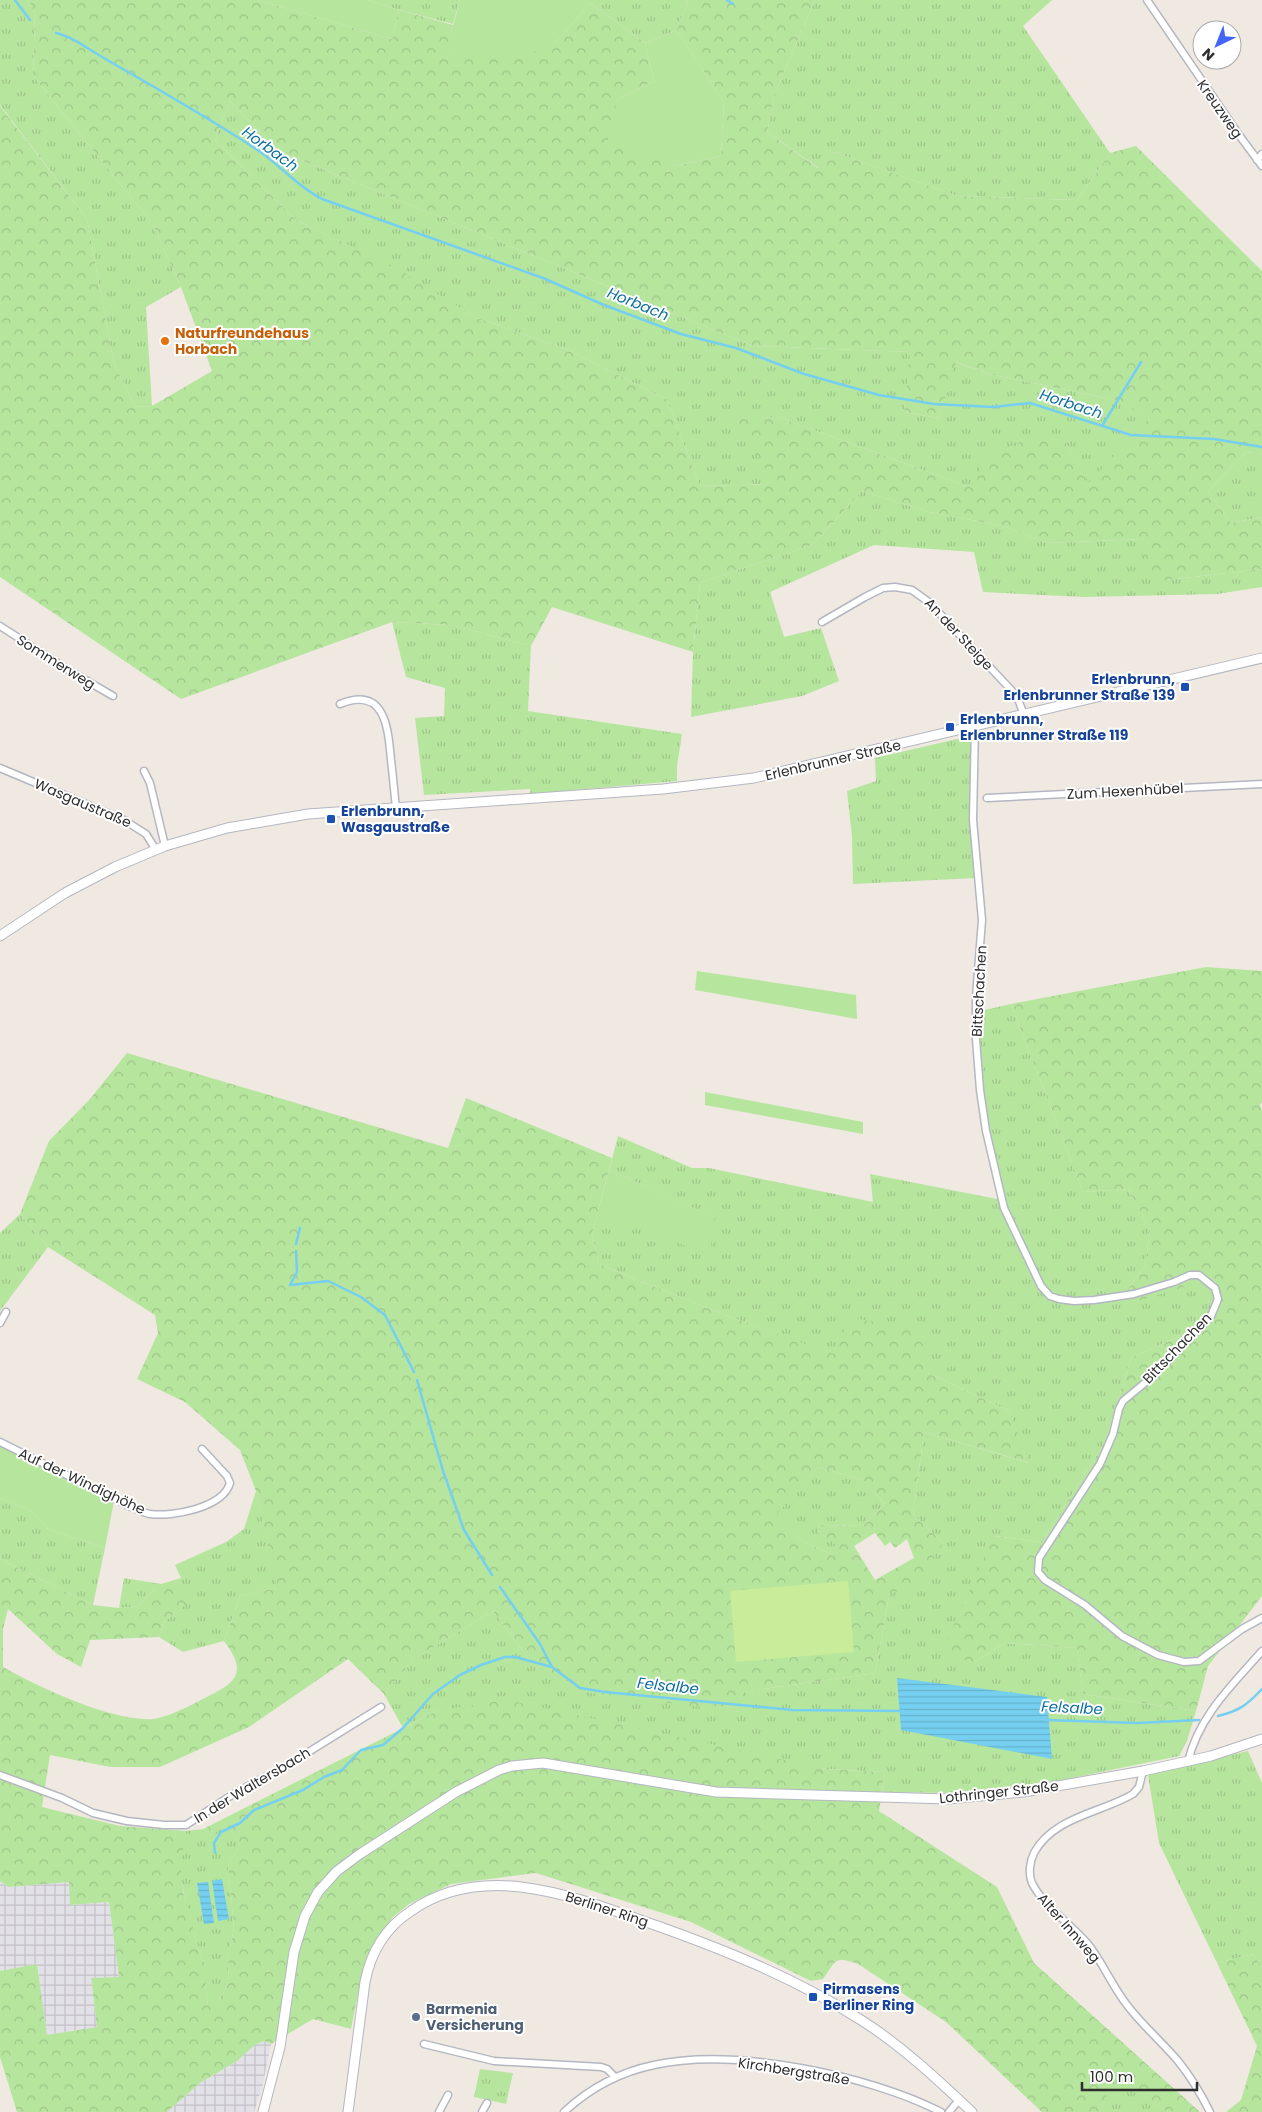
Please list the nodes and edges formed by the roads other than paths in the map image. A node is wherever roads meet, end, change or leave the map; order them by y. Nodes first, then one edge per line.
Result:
1 (1147, 0) edge
2 (1262, 154) edge
3 (1257, 160) junction
4 (1262, 166) edge
5 (822, 622) dead end
6 (0, 626) edge
7 (1262, 658) edge
8 (113, 696) dead end
9 (340, 704) dead end
10 (1024, 715) junction
11 (975, 726) junction
12 (0, 768) edge
13 (144, 772) dead end
14 (1262, 784) edge
15 (987, 798) dead end
16 (396, 807) junction
17 (165, 846) junction
18 (156, 850) junction
19 (0, 936) edge
20 (6, 1312) dead end
21 (0, 1323) edge
22 (0, 1442) edge
23 (202, 1449) dead end
24 (1262, 1618) edge
25 (1262, 1651) edge
26 (381, 1707) dead end
27 (1262, 1739) edge
28 (1188, 1762) junction
29 (1143, 1771) junction
30 (0, 1775) edge
31 (424, 2044) dead end
32 (615, 2078) junction
33 (448, 2095) dead end
34 (959, 2100) junction
35 (487, 2103) dead end
36 (571, 2106) junction
37 (263, 2112) edge
38 (348, 2112) edge
39 (439, 2112) edge
40 (482, 2112) edge
41 (564, 2112) edge
42 (577, 2112) edge
43 (941, 2112) edge
44 (949, 2112) edge
45 (972, 2112) edge
46 (1210, 2112) edge

1 - 3 street, Kreuzweg
2 - 3 street
3 - 4 street, Kreuzweg
5 - 10 street, An der Steige
6 - 8 street, Sommerweg
7 - 10 street, Erlenbrunner Straße
9 - 16 street
10 - 11 street, Erlenbrunner Straße
11 - 16 street, Erlenbrunner Straße
11 - 24 street, Bittschachen
12 - 18 street, Wasgaustraße
13 - 17 street
14 - 15 street, Zum Hexenhübel
16 - 17 street, Erlenbrunner Straße
17 - 18 street, Erlenbrunner Straße
18 - 19 street, Erlenbrunner Straße
20 - 21 street
22 - 23 street, Auf der Windighöhe
25 - 28 street
26 - 30 street, In der Waltersbach
27 - 28 street, Lothringer Straße
28 - 29 street, Lothringer Straße
29 - 37 street, Lothringer Straße
29 - 46 street, Alter Innweg
31 - 32 street
32 - 36 street, Kirchbergstraße
32 - 43 street, Kirchbergstraße
33 - 39 street
34 - 38 street, Berliner Ring
34 - 44 street
34 - 45 street, Berliner Ring
35 - 40 street
36 - 41 street, Kirchbergstraße
36 - 42 street

